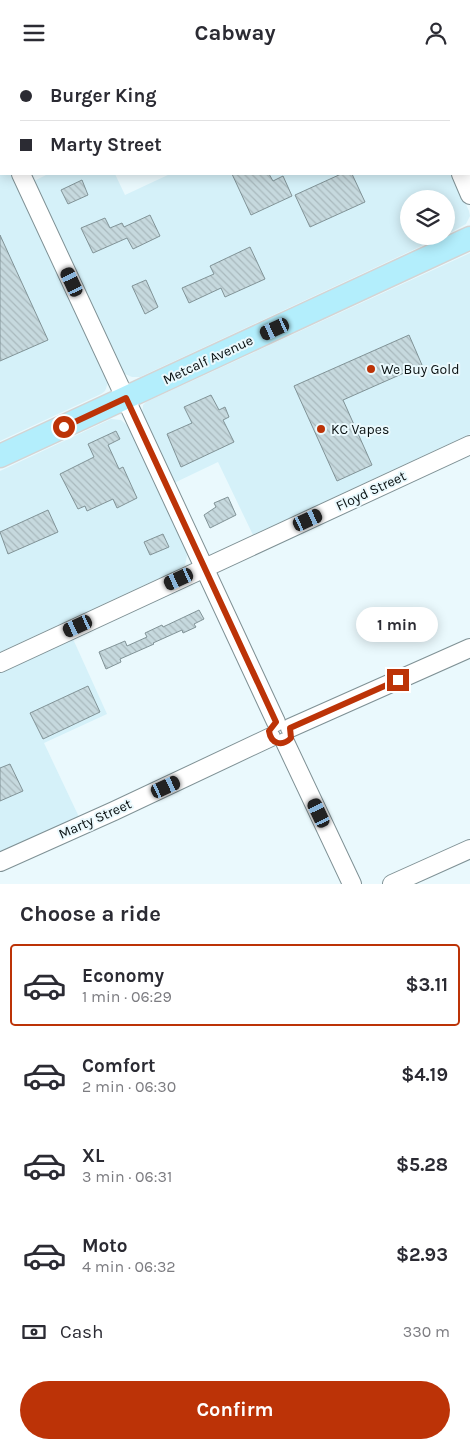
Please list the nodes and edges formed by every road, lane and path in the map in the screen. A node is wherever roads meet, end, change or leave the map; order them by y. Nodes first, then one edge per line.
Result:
1 (21, 175) edge
2 (460, 175) edge
3 (470, 195) edge
4 (470, 238) edge
5 (126, 398) junction
6 (470, 445) edge
7 (0, 456) edge
8 (205, 567) junction
9 (470, 648) edge
10 (0, 663) edge
11 (281, 732) junction
12 (470, 849) edge
13 (0, 862) edge
14 (352, 884) edge
15 (392, 884) edge

1 - 5 street
2 - 3 street
4 - 5 main road, Metcalf Avenue
5 - 7 main road, Metcalf Avenue
5 - 8 street
6 - 8 street, Floyd Street
8 - 10 street, Floyd Street
8 - 11 street
9 - 11 street, Marty Street
11 - 13 street, Marty Street
11 - 14 street
12 - 15 street

